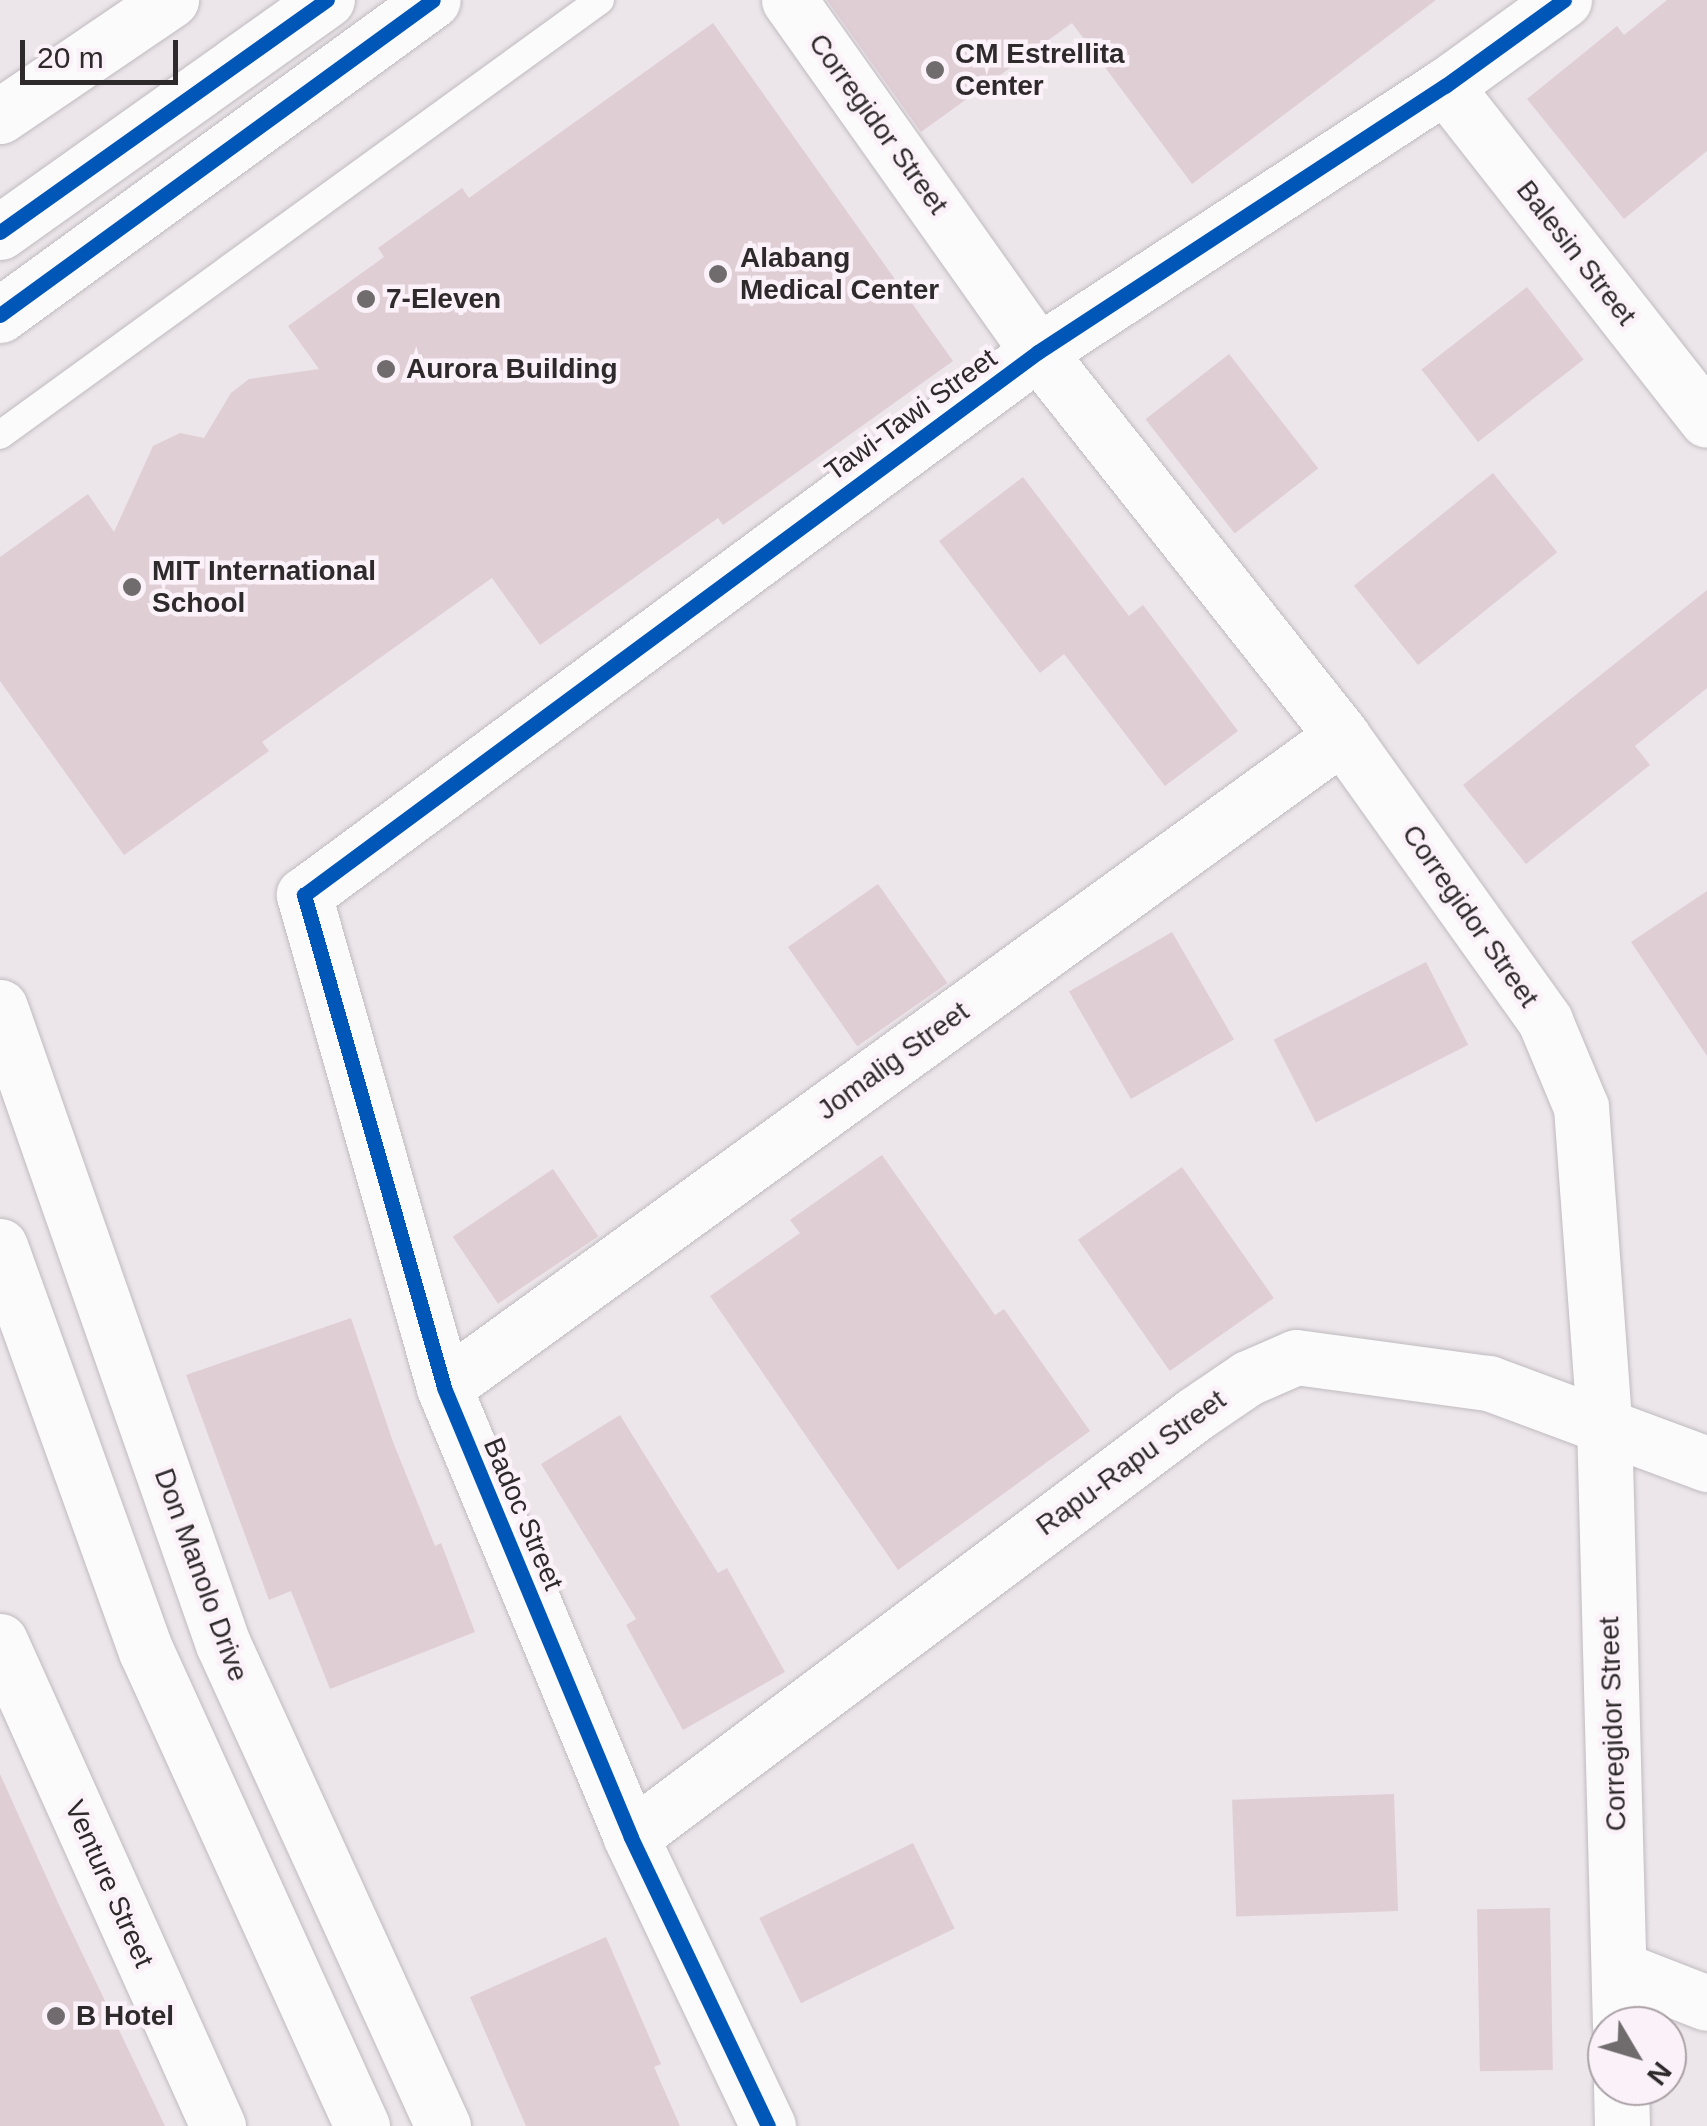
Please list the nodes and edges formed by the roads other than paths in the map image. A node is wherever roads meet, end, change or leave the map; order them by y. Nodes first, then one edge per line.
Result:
1 (171, 0) edge
2 (328, 0) edge
3 (433, 0) edge
4 (600, 0) edge
5 (789, 0) edge
6 (1564, 0) edge
7 (1446, 86) junction
8 (0, 116) edge
9 (0, 232) edge
10 (0, 315) edge
11 (1038, 352) junction
12 (1707, 420) edge
13 (0, 434) edge
14 (1342, 736) junction
15 (304, 895) joint
16 (0, 1007) edge
17 (0, 1246) edge
18 (444, 1387) junction
19 (1604, 1423) junction
20 (1707, 1464) edge
21 (0, 1642) edge
22 (276, 1760) junction
23 (209, 1790) junction
24 (630, 1837) junction
25 (1620, 1969) junction
26 (1707, 2003) edge
27 (1620, 2006) edge
28 (218, 2126) edge
29 (362, 2126) edge
30 (443, 2126) edge
31 (768, 2126) edge

1 - 8 main road
2 - 9 main road
3 - 10 main road
4 - 13 lane
5 - 11 main road, Corregidor Street
6 - 7 main road, Tawi-Tawi Street
7 - 11 main road, Tawi-Tawi Street
7 - 12 main road, Balesin Street
11 - 14 main road, Corregidor Street
11 - 15 main road, Tawi-Tawi Street
14 - 18 main road, Jomalig Street
14 - 19 main road, Corregidor Street
15 - 18 main road, Badoc Street
16 - 22 main road, Don Manolo Drive
17 - 23 main road
18 - 24 main road, Badoc Street
19 - 20 main road, Rapu-Rapu Street
19 - 24 main road, Rapu-Rapu Street
19 - 25 main road, Corregidor Street
21 - 28 main road, Venture Street
22 - 23 main road
22 - 30 main road, Don Manolo Drive
23 - 29 main road
24 - 31 main road, Badoc Street
25 - 26 main road
25 - 27 main road, Corregidor Street

